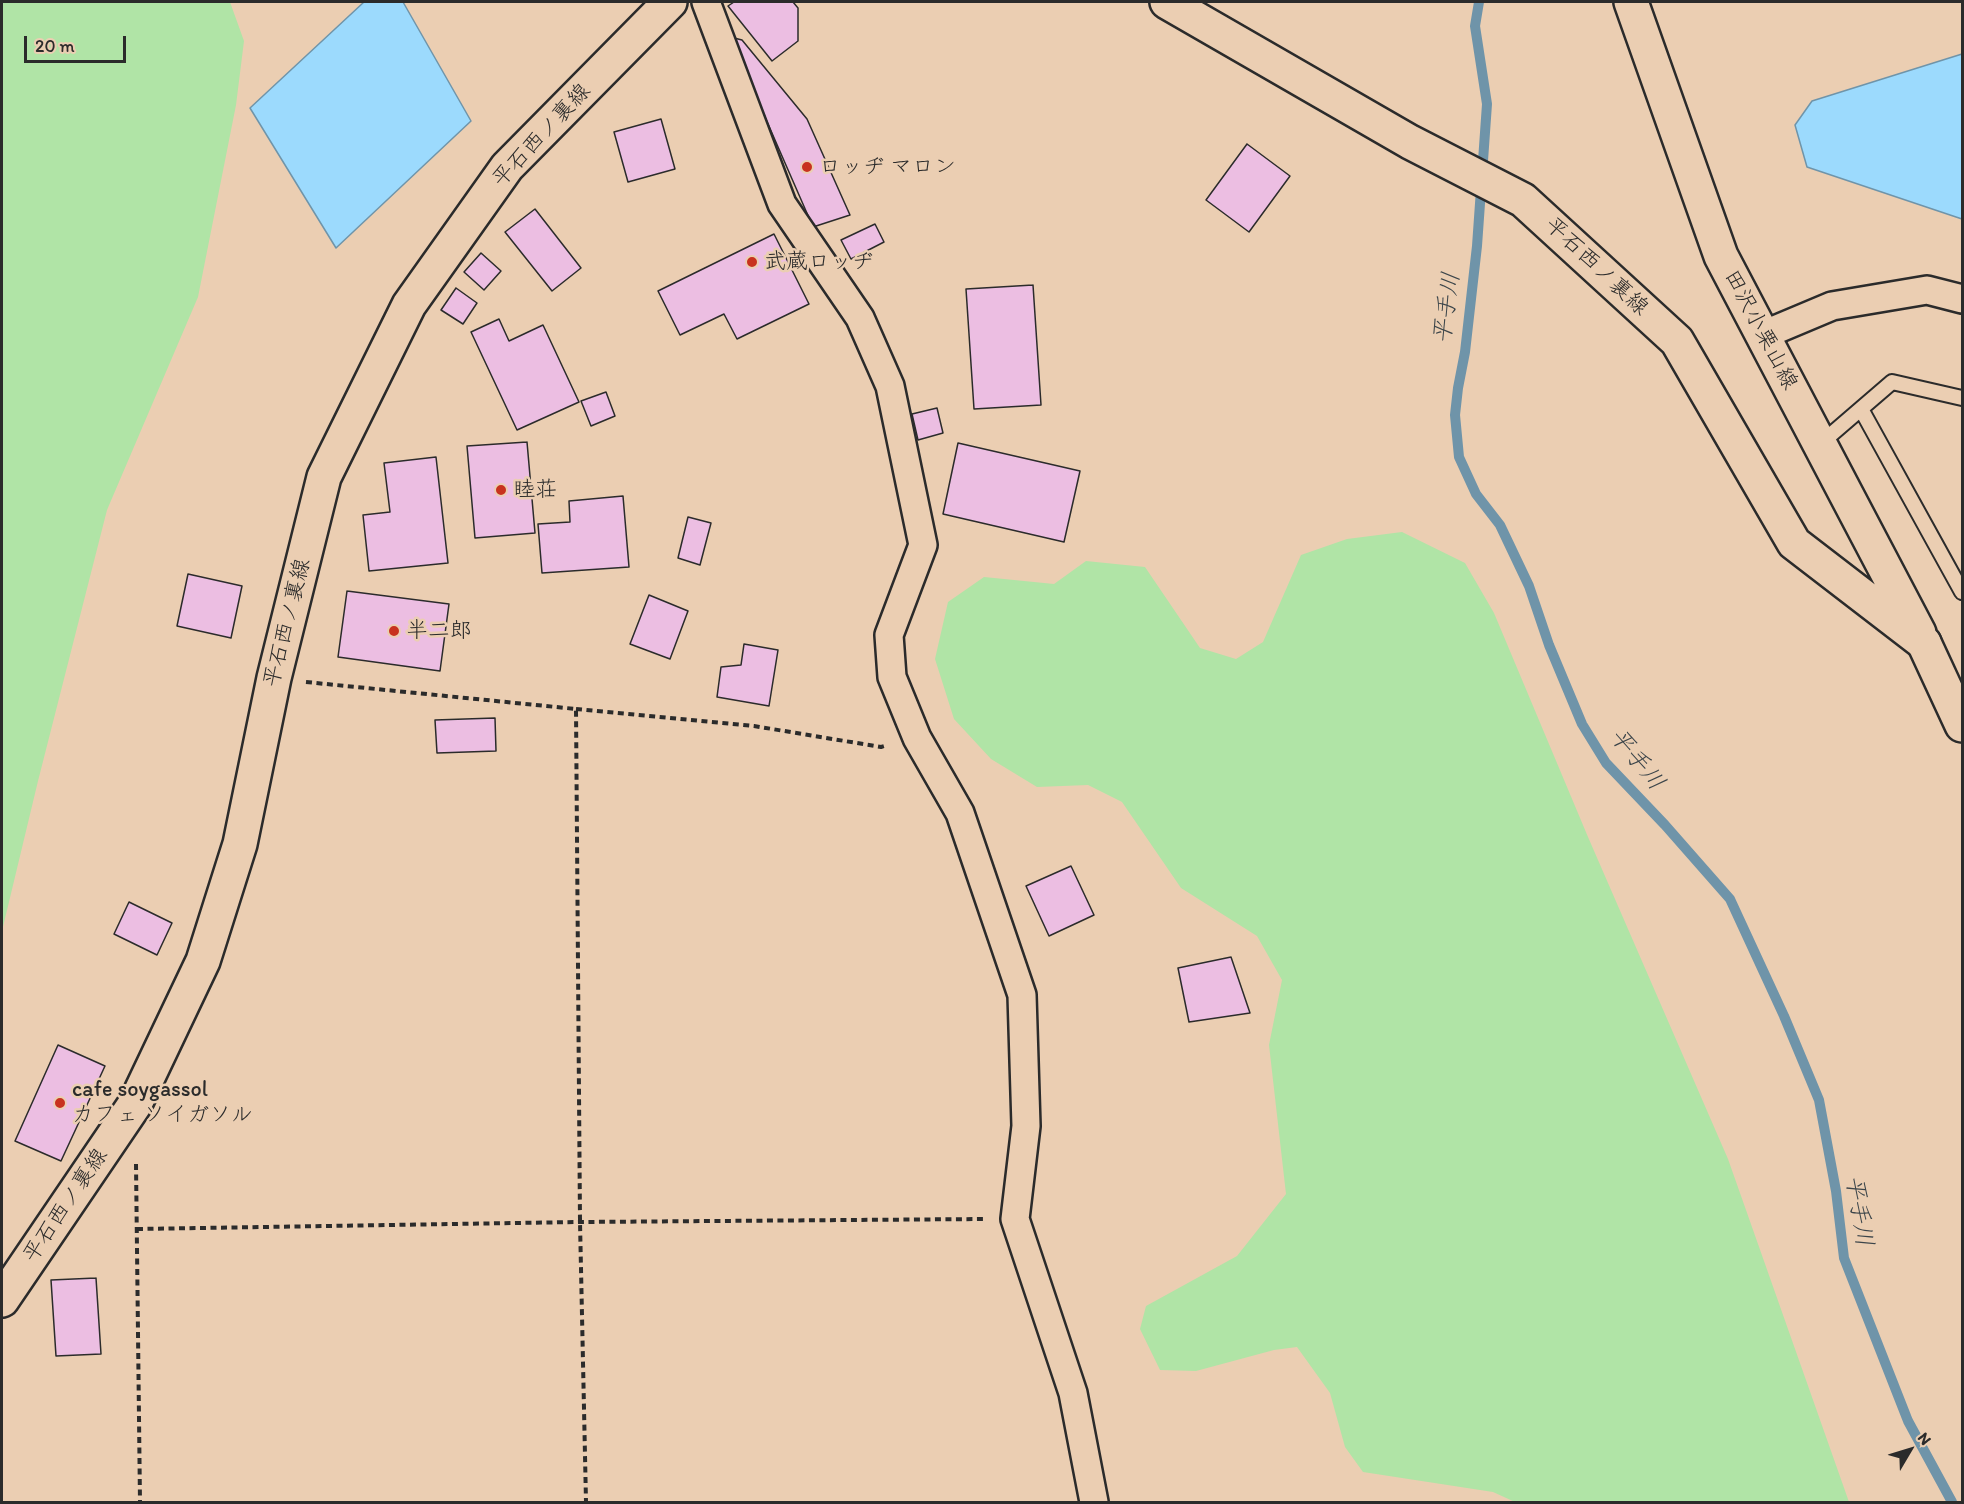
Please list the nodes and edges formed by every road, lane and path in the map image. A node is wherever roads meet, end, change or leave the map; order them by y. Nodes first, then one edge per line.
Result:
1 (670, 2) edge
2 (706, 2) edge
3 (1167, 2) edge
4 (1631, 2) edge
5 (1962, 300) edge
6 (1763, 335) junction
7 (1962, 398) edge
8 (1861, 408) junction
9 (1820, 444) junction
10 (1962, 592) edge
11 (1924, 643) junction
12 (274, 678) junction
13 (576, 709) junction
14 (1962, 725) edge
15 (917, 738) junction
16 (136, 1161) dead end
17 (1015, 1219) junction
18 (579, 1222) junction
19 (137, 1229) junction
20 (2, 1300) edge
21 (140, 1503) edge
22 (586, 1503) edge
23 (1094, 1503) edge

1 - 12 main road, 平石西ノ裏線
2 - 15 street
3 - 11 main road, 平石西ノ裏線
4 - 6 main road, 田沢小栗山線
5 - 6 street
6 - 9 main road, 田沢小栗山線
7 - 8 lane
8 - 9 lane
8 - 10 lane
9 - 11 main road, 田沢小栗山線
11 - 14 main road, 田沢小栗山線
12 - 13 path
12 - 20 main road, 平石西ノ裏線
13 - 15 path
13 - 18 path
15 - 17 street
16 - 19 path
17 - 18 path
17 - 23 street
18 - 19 path
18 - 22 path
19 - 21 path

